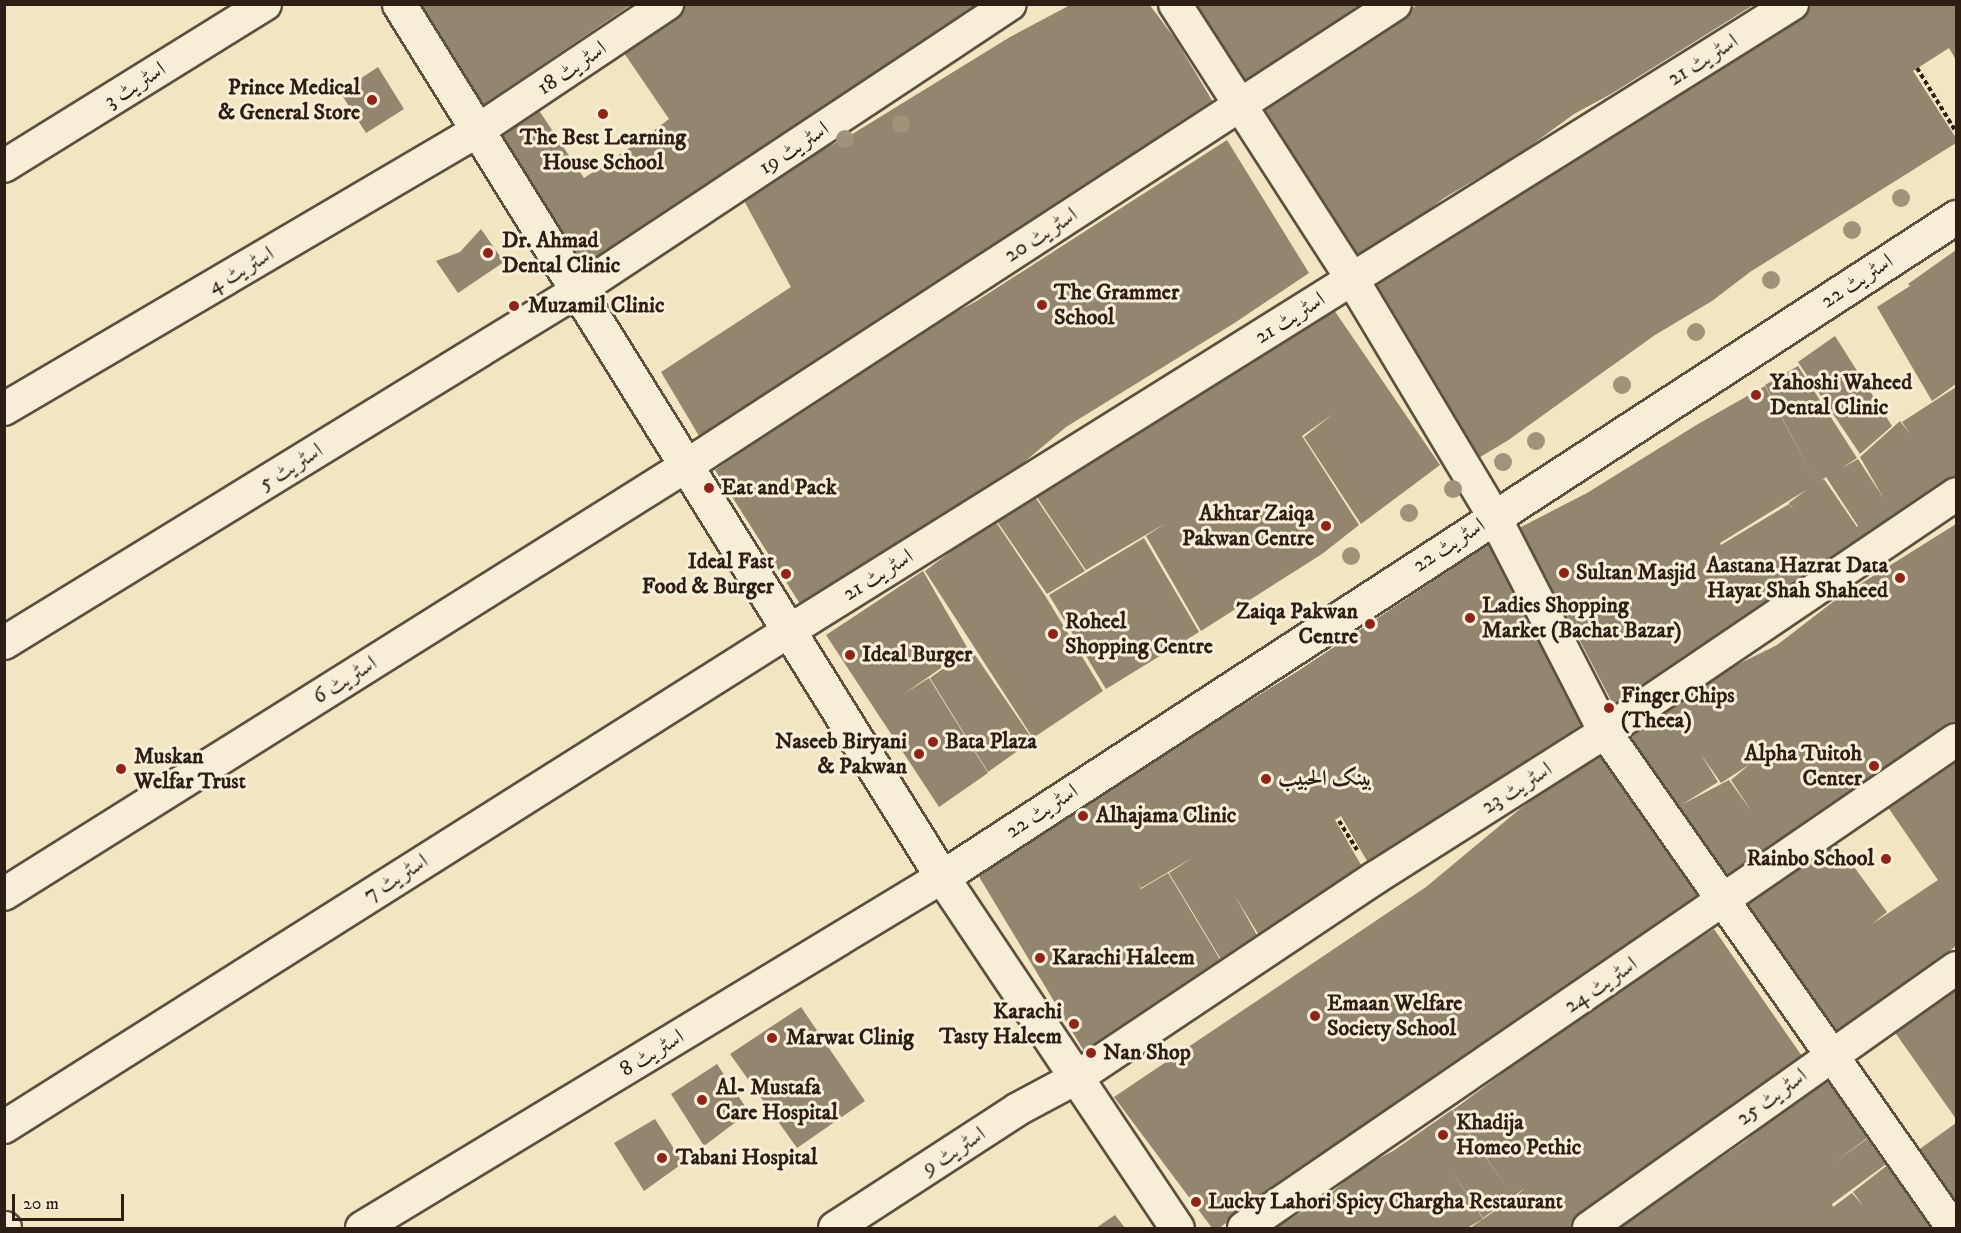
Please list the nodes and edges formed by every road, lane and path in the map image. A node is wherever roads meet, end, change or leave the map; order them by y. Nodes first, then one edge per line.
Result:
1 (265, 4) edge
2 (399, 4) edge
3 (667, 4) edge
4 (1010, 4) edge
5 (1175, 4) edge
6 (1395, 4) edge
7 (1792, 4) edge
8 (1917, 68) dead end
9 (1240, 106) junction
10 (477, 131) junction
11 (1956, 132) edge
12 (4, 166) edge
13 (1956, 217) edge
14 (1352, 279) junction
15 (577, 291) junction
16 (4, 409) edge
17 (686, 466) junction
18 (1956, 494) edge
19 (1494, 516) junction
20 (789, 631) junction
21 (4, 643) edge
22 (1605, 732) junction
23 (1956, 740) edge
24 (942, 877) junction
25 (4, 894) edge
26 (1722, 902) junction
27 (1956, 968) edge
28 (1831, 1055) junction
29 (1076, 1078) junction
30 (4, 1128) edge
31 (362, 1228) edge
32 (836, 1228) edge
33 (1177, 1228) edge
34 (1244, 1228) edge
35 (1589, 1228) edge
36 (1953, 1228) edge

1 - 12 street, اسٹریٹ 3
2 - 10 street
3 - 10 street, اسٹریٹ 18
4 - 15 street, اسٹریٹ 19
5 - 9 street
6 - 9 street, اسٹریٹ 20
7 - 14 street, اسٹریٹ 21
8 - 11 path
9 - 14 street
9 - 17 street, اسٹریٹ 20
10 - 15 street
10 - 16 street, اسٹریٹ 4
13 - 19 street, اسٹریٹ 22
14 - 19 street
14 - 20 street, اسٹریٹ 21
15 - 17 street
15 - 21 street, اسٹریٹ 5
17 - 20 street
17 - 25 street, اسٹریٹ 6
18 - 22 street, اسٹریٹ 23
19 - 22 street
19 - 24 street, اسٹریٹ 22
20 - 24 street
20 - 30 street, اسٹریٹ 7
22 - 26 street
22 - 29 street, اسٹریٹ 23
23 - 26 street, اسٹریٹ 24
24 - 29 street
24 - 31 street, اسٹریٹ 8
26 - 28 street
26 - 34 street, اسٹریٹ 24
27 - 28 street, اسٹریٹ 25
28 - 35 street, اسٹریٹ 25
28 - 36 street
29 - 32 street, اسٹریٹ 9
29 - 33 street

